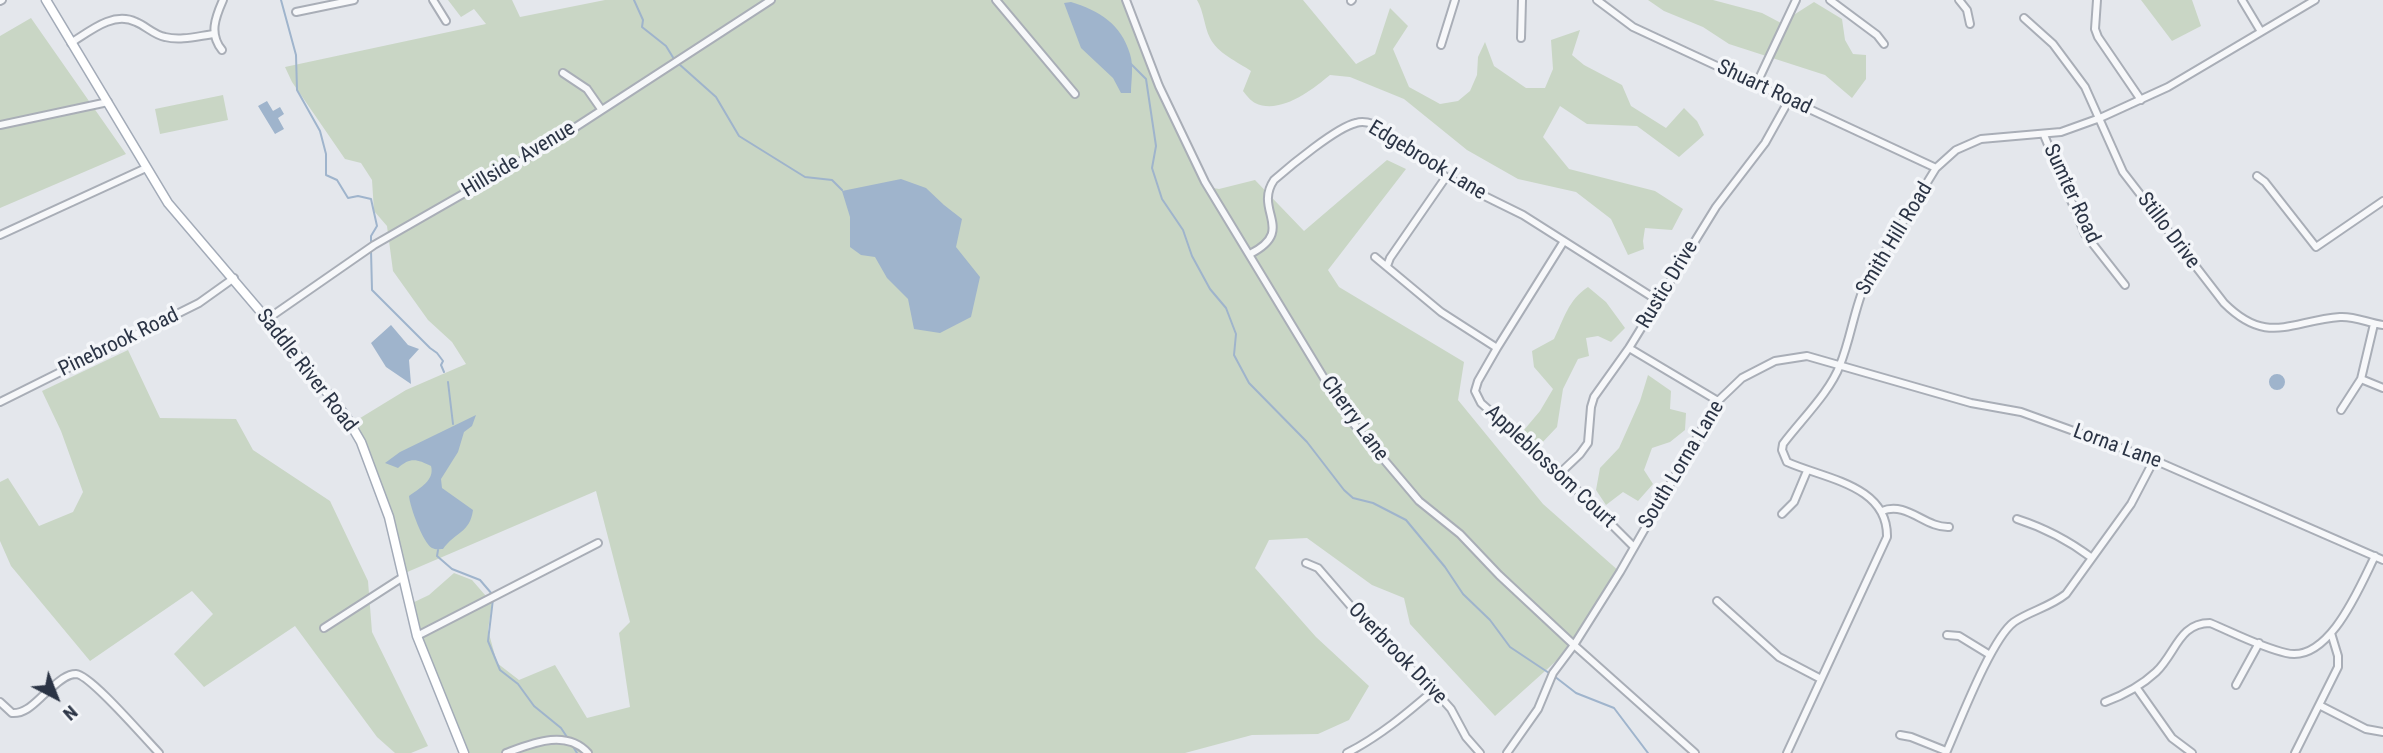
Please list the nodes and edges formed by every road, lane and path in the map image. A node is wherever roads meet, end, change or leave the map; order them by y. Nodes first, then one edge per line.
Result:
1 (46, 0) edge
2 (223, 0) edge
3 (354, 0) edge
4 (433, 0) edge
5 (771, 0) edge
6 (996, 0) edge
7 (1126, 0) edge
8 (1455, 0) edge
9 (1522, 0) edge
10 (1597, 0) edge
11 (1796, 0) edge
12 (1830, 0) edge
13 (1959, 0) edge
14 (2097, 0) edge
15 (2242, 0) edge
16 (2315, 0) edge
17 (1839, 2) edge
18 (325, 3) edge
19 (296, 12) dead end
20 (2024, 18) dead end
21 (446, 21) dead end
22 (1970, 24) dead end
23 (2260, 30) junction
24 (214, 34) junction
25 (1521, 38) dead end
26 (71, 43) junction
27 (1884, 44) dead end
28 (1441, 45) dead end
29 (222, 50) dead end
30 (563, 73) dead end
31 (1756, 85) junction
32 (1076, 94) dead end
33 (1789, 100) junction
34 (2141, 100) junction
35 (108, 102) junction
36 (601, 109) junction
37 (2100, 118) junction
38 (0, 125) edge
39 (2044, 135) junction
40 (146, 168) junction
41 (1936, 168) junction
42 (2257, 176) dead end
43 (1446, 177) junction
44 (2383, 201) edge
45 (0, 235) edge
46 (1564, 241) junction
47 (1250, 254) junction
48 (1375, 257) dead end
49 (1387, 266) junction
50 (234, 278) junction
51 (2125, 285) dead end
52 (1657, 300) junction
53 (266, 320) junction
54 (2374, 324) junction
55 (2383, 325) edge
56 (1497, 348) junction
57 (1629, 348) junction
58 (1840, 366) junction
59 (2361, 379) junction
60 (2383, 388) edge
61 (1718, 401) junction
62 (0, 402) edge
63 (2341, 410) dead end
64 (2154, 460) junction
65 (1807, 471) junction
66 (1560, 473) junction
67 (1882, 511) junction
68 (1782, 514) dead end
69 (2017, 519) dead end
70 (1950, 527) dead end
71 (598, 543) dead end
72 (1633, 546) junction
73 (2375, 556) junction
74 (2092, 558) junction
75 (2383, 560) edge
76 (1306, 563) dead end
77 (403, 577) junction
78 (1717, 601) dead end
79 (324, 628) dead end
80 (2331, 633) junction
81 (1947, 635) dead end
82 (417, 636) junction
83 (2259, 643) junction
84 (1574, 645) junction
85 (1990, 654) junction
86 (1821, 679) junction
87 (2236, 685) dead end
88 (2136, 687) junction
89 (1434, 690) junction
90 (0, 702) edge
91 (2105, 702) dead end
92 (2319, 705) junction
93 (2383, 732) edge
94 (1900, 736) dead end
95 (1946, 752) edge
96 (159, 753) edge
97 (464, 753) edge
98 (506, 753) edge
99 (588, 753) edge
100 (1347, 753) edge
101 (1480, 753) edge
102 (1507, 753) edge
103 (1695, 753) edge
104 (1787, 753) edge
105 (2192, 753) edge
106 (2295, 753) edge

1 - 26 main road, Saddle River Road
2 - 24 street
3 - 18 street
4 - 21 street
5 - 36 street, Hillside Avenue
6 - 32 street
7 - 47 street, Cherry Lane
8 - 28 street
9 - 25 street
10 - 31 street, Shuart Road
11 - 31 street
12 - 17 street
13 - 22 street
14 - 34 street
15 - 23 street
16 - 23 street, Smith Hill Road
17 - 27 street
18 - 19 street
20 - 37 street, Stillo Drive
23 - 34 street, Smith Hill Road
24 - 26 street
24 - 29 street
26 - 35 main road, Saddle River Road
30 - 36 street
31 - 33 street, Shuart Road
33 - 41 street, Shuart Road
33 - 52 street, Rustic Drive
34 - 37 street, Smith Hill Road
35 - 38 street
35 - 40 main road, Saddle River Road
36 - 53 street, Hillside Avenue
37 - 39 street, Smith Hill Road
37 - 54 street, Stillo Drive
39 - 41 street, Smith Hill Road
39 - 51 street, Sumter Road
40 - 45 street
40 - 50 main road, Saddle River Road
41 - 58 street, Smith Hill Road
42 - 44 street
43 - 46 street, Edgebrook Lane
43 - 47 street, Edgebrook Lane
43 - 49 street
46 - 52 street, Edgebrook Lane
46 - 56 street, Appleblossom Court
47 - 84 street, Cherry Lane
48 - 49 street
49 - 56 street
50 - 53 main road, Saddle River Road
50 - 62 street, Pinebrook Road
52 - 57 street, Rustic Drive
53 - 77 main road, Saddle River Road
54 - 55 street, Stillo Drive
54 - 59 street
56 - 66 street, Appleblossom Court
57 - 61 street
57 - 66 street, Rustic Drive
58 - 61 street, South Lorna Lane
58 - 64 street, Lorna Lane
58 - 65 street, Smith Hill Road
59 - 60 street
59 - 63 street
61 - 72 street, South Lorna Lane
64 - 73 street, Lorna Lane
64 - 74 street
65 - 67 street, Smith Hill Road
65 - 68 street
66 - 72 street, Appleblossom Court
67 - 70 street
67 - 86 street
69 - 74 street
71 - 82 street
72 - 84 street, South Lorna Lane
73 - 75 street, Lorna Lane
73 - 80 street
74 - 85 street
76 - 89 street, Overbrook Drive
77 - 79 street
77 - 82 main road, Saddle River Road
78 - 86 street
80 - 83 street
80 - 92 street
81 - 85 street
82 - 97 main road, Saddle River Road
83 - 87 street
83 - 88 street
84 - 102 street, South Lorna Lane
84 - 103 street, Cherry Lane
85 - 95 street
86 - 104 street
88 - 91 street
88 - 105 street
89 - 100 street
89 - 101 street, Overbrook Drive
90 - 96 street
92 - 93 street
92 - 106 street
94 - 95 street
98 - 99 street

